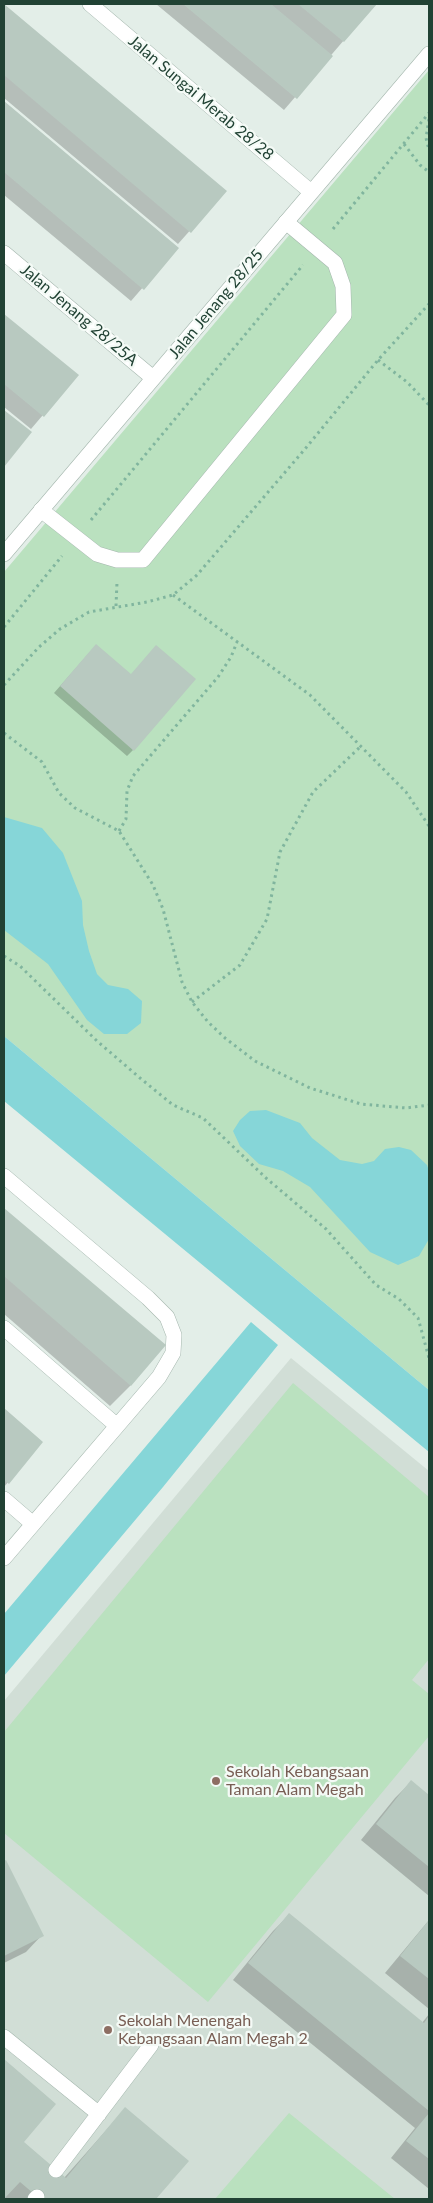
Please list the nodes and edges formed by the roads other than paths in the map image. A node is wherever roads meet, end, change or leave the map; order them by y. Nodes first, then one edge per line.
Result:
1 (90, 4) edge
2 (429, 54) edge
3 (312, 192) junction
4 (286, 222) junction
5 (4, 253) edge
6 (153, 378) junction
7 (41, 510) junction
8 (4, 554) edge
9 (4, 1176) edge
10 (4, 1328) edge
11 (116, 1425) junction
12 (4, 1499) edge
13 (32, 1524) junction
14 (4, 1558) edge
15 (4, 2037) edge
16 (151, 2045) dead end
17 (99, 2114) junction
18 (56, 2170) dead end

1 - 3 street, Jalan Sungai Merab 28/28
2 - 3 street, Jalan Jenang 28/25
3 - 4 street, Jalan Jenang 28/25
4 - 6 street, Jalan Jenang 28/25
4 - 7 street
5 - 6 street, Jalan Jenang 28/25A
6 - 7 street, Jalan Jenang 28/25
7 - 8 street, Jalan Jenang 28/25
9 - 11 street
10 - 11 street
11 - 13 street
12 - 13 street
13 - 14 street
15 - 17 street
16 - 17 street
17 - 18 street

